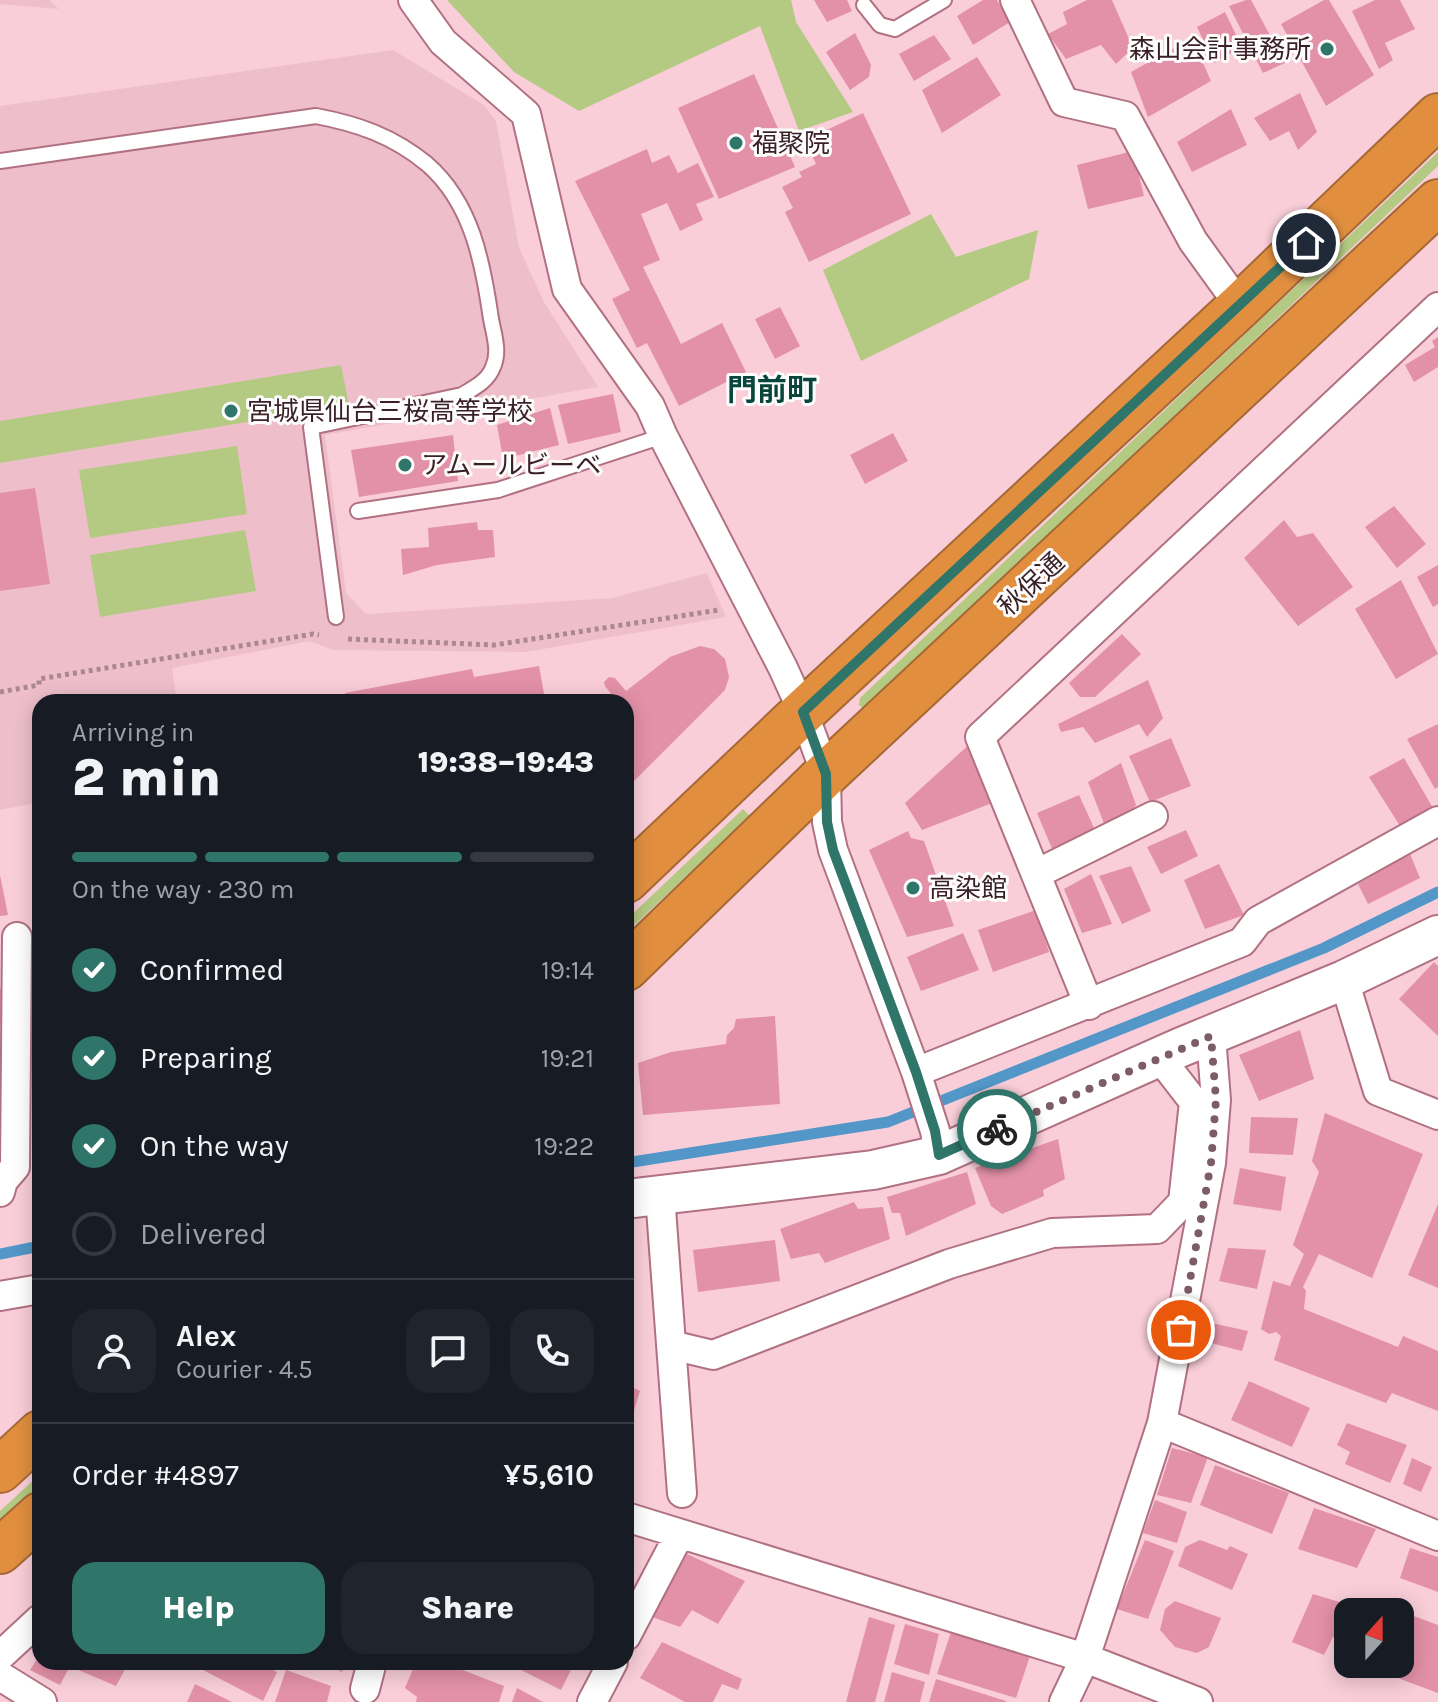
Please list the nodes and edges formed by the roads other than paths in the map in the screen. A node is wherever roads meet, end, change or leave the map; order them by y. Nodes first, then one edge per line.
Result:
1 (413, 0) edge
2 (944, 0) edge
3 (1015, 0) edge
4 (864, 5) dead end
5 (1438, 116) edge
6 (0, 161) edge
7 (1438, 202) edge
8 (1240, 306) junction
9 (1438, 307) edge
10 (663, 436) junction
11 (358, 511) dead end
12 (336, 617) dead end
13 (803, 712) junction
14 (826, 774) junction
15 (1153, 816) dead end
16 (1438, 821) edge
17 (634, 872) edge
18 (1036, 874) junction
19 (1438, 935) edge
20 (17, 937) dead end
21 (634, 960) edge
22 (1344, 980) junction
23 (1089, 1005) junction
24 (1211, 1036) junction
25 (1160, 1058) junction
26 (917, 1079) junction
27 (1438, 1115) edge
28 (937, 1143) junction
29 (27, 1164) edge
30 (0, 1192) edge
31 (643, 1197) edge
32 (32, 1290) edge
33 (0, 1296) edge
34 (671, 1345) junction
35 (1162, 1423) junction
36 (32, 1440) edge
37 (0, 1470) edge
38 (682, 1493) dead end
39 (634, 1520) edge
40 (32, 1522) edge
41 (679, 1535) junction
42 (1438, 1536) edge
43 (0, 1551) edge
44 (634, 1621) edge
45 (32, 1626) edge
46 (0, 1656) edge
47 (1085, 1658) junction
48 (609, 1670) edge
49 (0, 1676) edge
50 (42, 1702) edge
51 (592, 1702) edge
52 (1064, 1702) edge
53 (1198, 1702) edge

1 - 10 street
2 - 4 lane
3 - 8 street
5 - 8 highway
6 - 12 lane
7 - 14 highway, 秋保通
8 - 13 highway
9 - 18 street
10 - 11 lane
10 - 13 street
13 - 14 street
13 - 17 highway
14 - 21 highway, 秋保通
14 - 26 street
15 - 18 street
16 - 23 street
18 - 23 street
19 - 22 street
20 - 29 street
22 - 24 street
22 - 27 street
23 - 26 street
24 - 25 street
24 - 35 street
25 - 28 street
25 - 34 street
26 - 28 street
28 - 31 street
29 - 30 street
31 - 34 street
32 - 33 street
34 - 38 street
35 - 42 street
35 - 47 street
36 - 37 highway
39 - 41 street
40 - 43 highway
41 - 44 street
41 - 47 street
45 - 46 street
47 - 52 street
47 - 53 street
48 - 51 street
49 - 50 street

